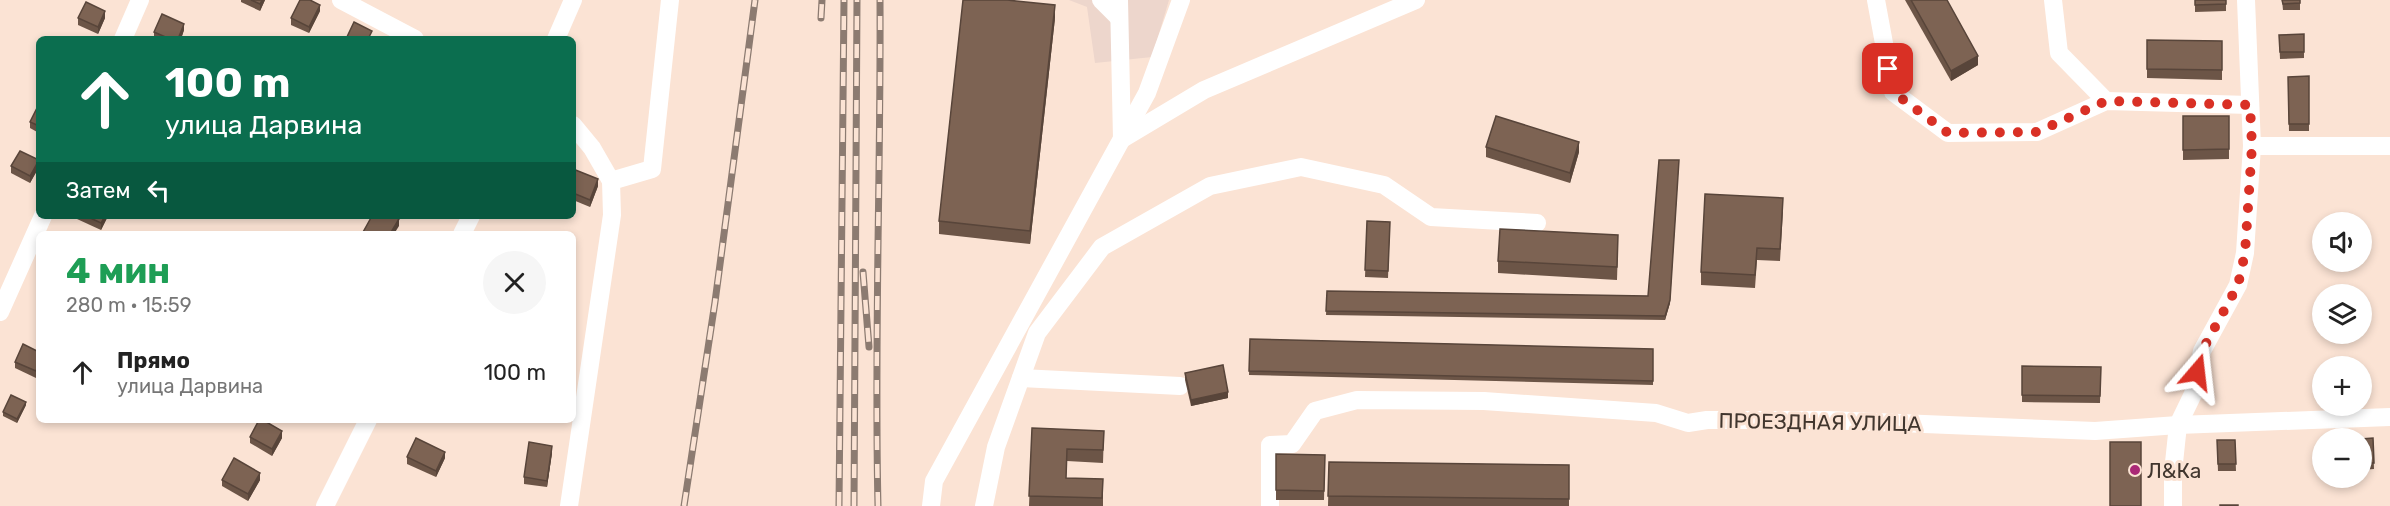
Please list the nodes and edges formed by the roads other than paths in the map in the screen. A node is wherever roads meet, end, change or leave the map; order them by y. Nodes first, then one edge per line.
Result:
1 (140, 0) edge
2 (340, 0) edge
3 (573, 0) edge
4 (670, 0) edge
5 (1101, 0) edge
6 (1181, 0) edge
7 (1416, 0) edge
8 (1876, 0) edge
9 (2053, 0) edge
10 (2246, 0) edge
11 (1119, 9) edge
12 (124, 36) edge
13 (409, 36) edge
14 (557, 36) edge
15 (2106, 101) junction
16 (2250, 105) junction
17 (576, 129) edge
18 (1122, 139) junction
19 (2252, 146) junction
20 (2390, 146) edge
21 (611, 181) junction
22 (1537, 223) dead end
23 (36, 232) edge
24 (0, 312) edge
25 (1021, 378) junction
26 (1180, 386) dead end
27 (2390, 417) edge
28 (366, 423) edge
29 (2178, 425) junction
30 (325, 506) edge
31 (569, 506) edge
32 (931, 506) edge
33 (984, 506) edge
34 (1270, 506) edge
35 (2173, 506) edge

1 - 12 street
2 - 13 street
3 - 14 street
4 - 21 street
5 - 11 street
6 - 18 street
7 - 18 street
8 - 15 street
9 - 15 street
10 - 16 street
11 - 18 street
15 - 16 street
16 - 19 street
17 - 21 street
18 - 32 street
19 - 20 street
19 - 29 street
21 - 31 street
22 - 25 street
23 - 24 street
25 - 26 street
25 - 33 street
27 - 29 street, ПРОЕЗДНАЯ УЛИЦА
28 - 30 street
29 - 34 street, ПРОЕЗДНАЯ УЛИЦА
29 - 35 street

